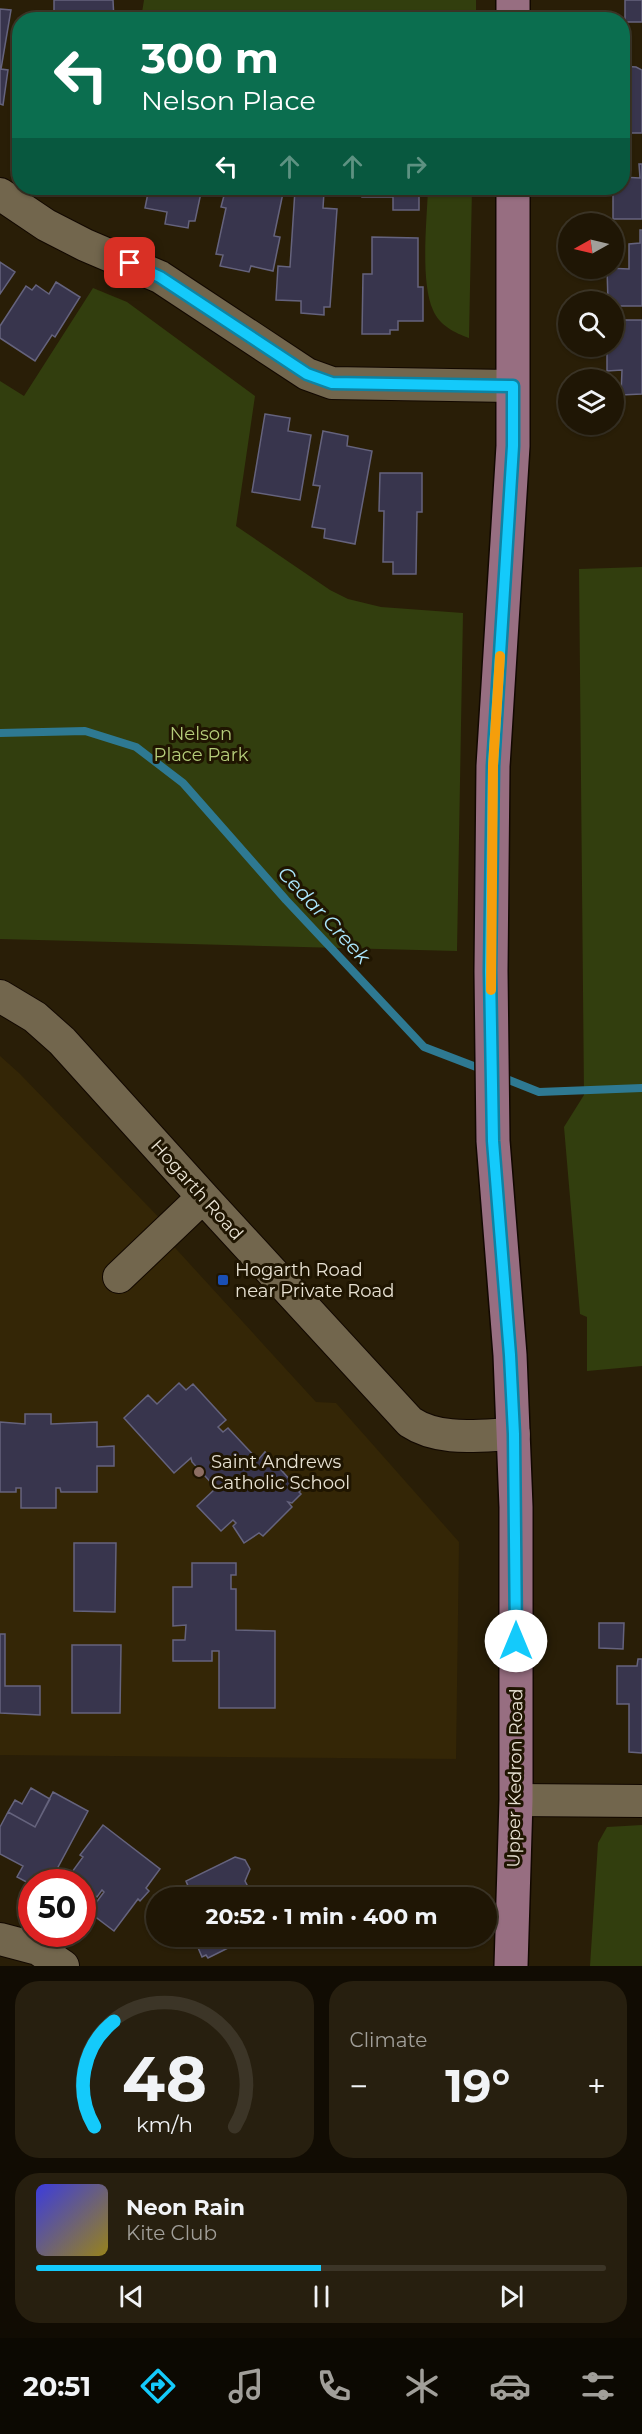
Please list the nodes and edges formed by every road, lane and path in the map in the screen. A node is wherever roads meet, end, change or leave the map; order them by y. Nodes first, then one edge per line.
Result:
1 (0, 194) edge
2 (513, 195) edge
3 (513, 386) junction
4 (0, 996) edge
5 (203, 1197) junction
6 (119, 1277) dead end
7 (514, 1434) junction
8 (516, 1800) junction
9 (642, 1801) edge
10 (0, 1939) edge
11 (63, 1966) edge
12 (511, 1966) edge

1 - 3 street
2 - 3 main road, Upper Kedron Road
3 - 7 main road, Upper Kedron Road
4 - 5 street, Hogarth Road
5 - 6 street
5 - 7 street, Hogarth Road
7 - 8 main road, Upper Kedron Road
8 - 9 street
8 - 12 main road, Upper Kedron Road
10 - 11 street

